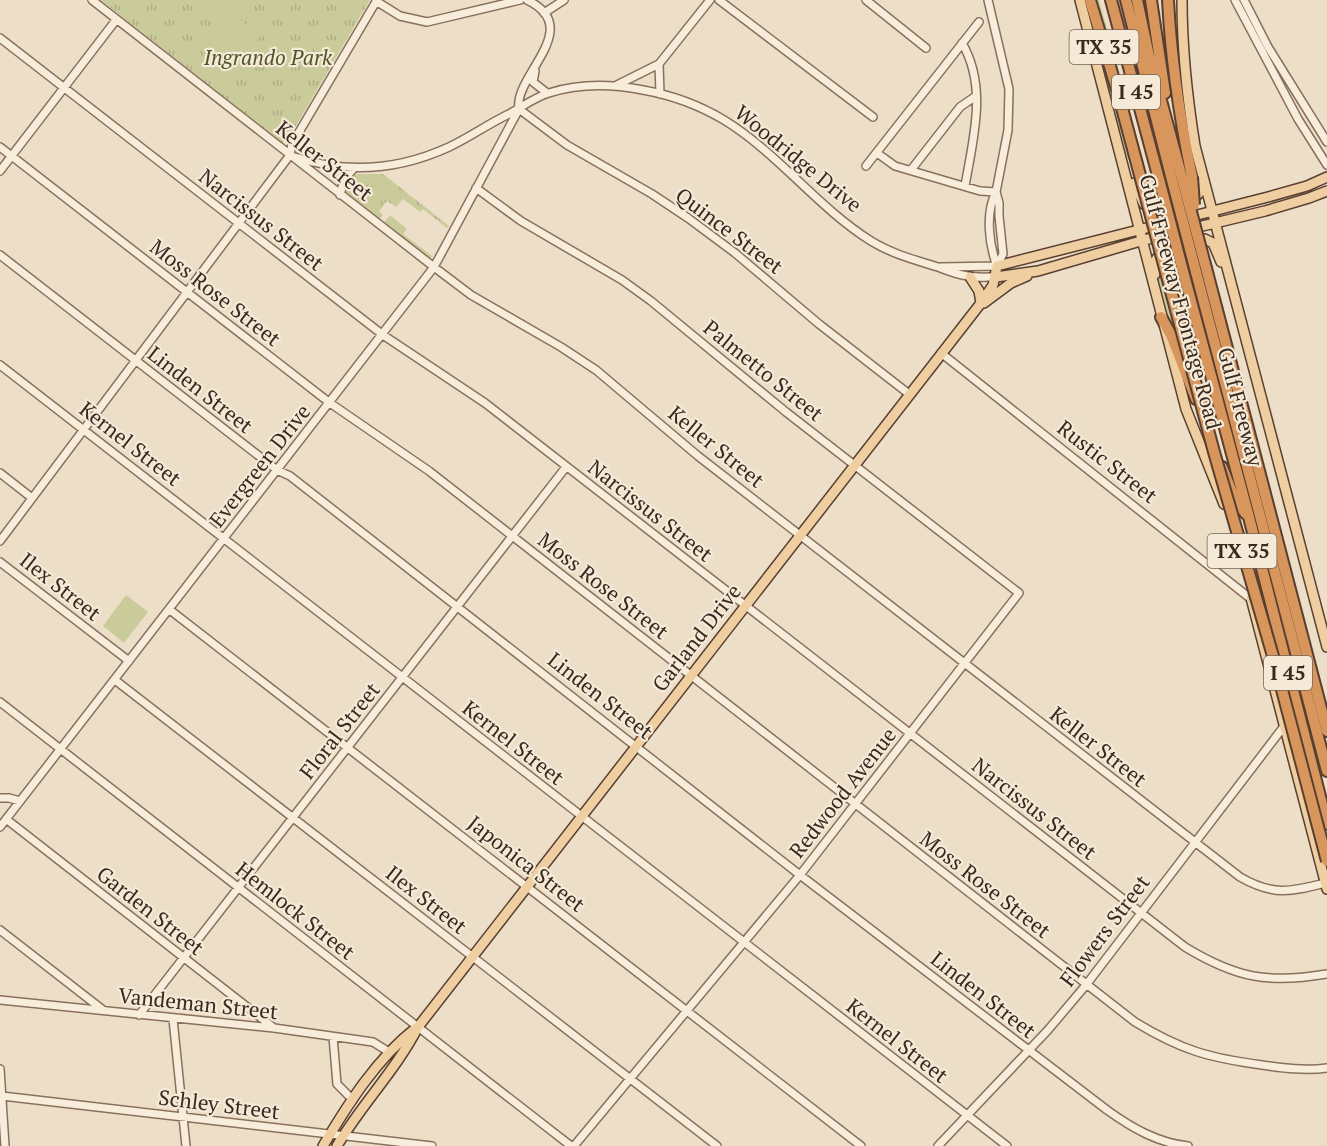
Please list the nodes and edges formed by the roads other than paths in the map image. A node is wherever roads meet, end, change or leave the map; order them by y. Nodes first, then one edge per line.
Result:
1 (92, 0) edge
2 (519, 0) edge
3 (527, 0) edge
4 (564, 0) edge
5 (710, 0) edge
6 (719, 0) edge
7 (866, 0) edge
8 (988, 0) edge
9 (1080, 0) edge
10 (1090, 0) edge
11 (1111, 0) edge
12 (1126, 0) edge
13 (1137, 0) edge
14 (1151, 0) edge
15 (1168, 0) edge
16 (1182, 0) edge
17 (1235, 0) edge
18 (1244, 0) edge
19 (376, 1) edge
20 (544, 13) junction
21 (116, 20) junction
22 (979, 22) dead end
23 (0, 38) edge
24 (962, 43) junction
25 (926, 48) dead end
26 (659, 64) junction
27 (536, 69) junction
28 (617, 85) junction
29 (64, 88) junction
30 (547, 93) junction
31 (660, 94) junction
32 (976, 96) junction
33 (519, 109) junction
34 (873, 117) dead end
35 (1170, 135) junction
36 (1327, 142) edge
37 (0, 147) edge
38 (877, 153) junction
39 (290, 155) junction
40 (12, 156) junction
41 (1123, 163) junction
42 (1327, 165) edge
43 (866, 166) dead end
44 (354, 168) junction
45 (910, 170) junction
46 (0, 171) edge
47 (1203, 172) junction
48 (1327, 177) edge
49 (1182, 178) junction
50 (965, 186) junction
51 (476, 188) junction
52 (1327, 191) edge
53 (996, 192) junction
54 (340, 195) junction
55 (1214, 212) junction
56 (239, 223) junction
57 (1217, 223) junction
58 (1140, 230) junction
59 (1144, 240) junction
60 (0, 255) edge
61 (997, 266) junction
62 (434, 267) junction
63 (939, 267) junction
64 (1201, 270) junction
65 (1038, 271) junction
66 (970, 277) junction
67 (996, 277) junction
68 (1155, 287) junction
69 (187, 292) junction
70 (979, 305) junction
71 (1239, 312) junction
72 (1161, 316) junction
73 (383, 335) junction
74 (941, 353) junction
75 (135, 361) junction
76 (0, 364) edge
77 (909, 394) junction
78 (330, 403) junction
79 (84, 430) junction
80 (855, 466) junction
81 (566, 467) junction
82 (277, 470) junction
83 (0, 473) edge
84 (32, 498) junction
85 (1250, 521) junction
86 (512, 535) junction
87 (800, 535) junction
88 (224, 538) junction
89 (0, 541) edge
90 (0, 562) edge
91 (1019, 593) joint
92 (1251, 599) junction
93 (745, 605) junction
94 (458, 607) junction
95 (170, 610) junction
96 (1327, 647) edge
97 (129, 661) junction
98 (965, 664) junction
99 (691, 676) junction
100 (403, 677) junction
101 (115, 680) junction
102 (0, 702) edge
103 (1285, 725) junction
104 (1327, 731) edge
105 (910, 733) junction
106 (636, 746) junction
107 (348, 748) junction
108 (61, 750) junction
109 (1327, 771) edge
110 (0, 798) edge
111 (20, 801) junction
112 (855, 805) junction
113 (581, 816) junction
114 (293, 818) junction
115 (6, 819) junction
116 (1327, 824) edge
117 (0, 827) edge
118 (1194, 842) junction
119 (1327, 861) edge
120 (800, 874) junction
121 (1326, 886) edge
122 (528, 887) junction
123 (238, 888) junction
124 (1140, 912) junction
125 (0, 930) edge
126 (744, 944) junction
127 (473, 957) junction
128 (184, 959) junction
129 (1327, 974) edge
130 (1086, 985) junction
131 (0, 1000) edge
132 (687, 1009) junction
133 (103, 1010) junction
134 (140, 1015) junction
135 (173, 1019) junction
136 (417, 1027) junction
137 (274, 1028) junction
138 (333, 1037) junction
139 (1028, 1050) junction
140 (389, 1052) junction
141 (1327, 1068) edge
142 (0, 1069) edge
143 (630, 1078) junction
144 (2, 1096) junction
145 (353, 1100) junction
146 (966, 1115) junction
147 (184, 1118) junction
148 (330, 1135) junction
149 (343, 1136) junction
150 (1175, 1145) edge
151 (5, 1146) edge
152 (186, 1146) edge
153 (323, 1146) edge
154 (337, 1146) edge
155 (432, 1146) edge
156 (572, 1146) edge
157 (717, 1146) edge
158 (861, 1146) edge
159 (938, 1146) edge
160 (1007, 1146) edge
161 (1188, 1146) edge

1 - 21 street, Keller Street
2 - 19 street
3 - 20 street
4 - 20 street
5 - 26 street
6 - 34 street
7 - 25 street
8 - 53 street
9 - 41 main road, Gulf Freeway Frontage Road
10 - 119 highway, TX 35, bridge
11 - 85 highway, Gulf Freeway / I 45, bridge
12 - 49 highway, Gulf Freeway / I 45
13 - 35 highway, Gulf Freeway / I 45
14 - 35 highway, TX 35
15 - 49 highway, TX 35
16 - 47 main road
17 - 42 street
18 - 36 street
19 - 39 street
20 - 27 street, Evergreen Drive
21 - 29 street
21 - 39 street, Keller Street
22 - 24 street
23 - 29 street, Narcissus Street
24 - 32 street
24 - 38 street
26 - 28 street
26 - 31 street
27 - 30 street
27 - 33 street, Evergreen Drive
28 - 30 street, Woodridge Drive
28 - 31 street, Woodridge Drive
29 - 40 street
29 - 56 street, Narcissus Street
30 - 33 street, Woodridge Drive
31 - 63 street, Woodridge Drive
32 - 45 street
32 - 50 street
33 - 44 street, Woodridge Drive
33 - 51 street, Evergreen Drive
33 - 77 street, Quince Street
35 - 49 highway, Gulf Freeway / I 45
37 - 40 street, Moss Rose Street
38 - 43 street
38 - 45 street
39 - 44 street, Woodridge Drive
39 - 54 street, Keller Street
39 - 56 street
40 - 46 street
40 - 69 street, Moss Rose Street
41 - 47 main road
41 - 58 main road, Gulf Freeway Frontage Road
44 - 54 street
45 - 50 street
47 - 55 main road
48 - 55 main road, Woodridge Drive
49 - 64 highway, Gulf Freeway / I 45, bridge
49 - 64 highway, Gulf Freeway / I 45, bridge
50 - 53 street
51 - 62 street, Evergreen Drive
51 - 80 street, Palmetto Street
52 - 57 main road, Woodridge Drive
53 - 61 street
54 - 62 street, Keller Street
55 - 57 main road
55 - 58 main road, Woodridge Drive
56 - 69 street
56 - 73 street, Narcissus Street
57 - 59 main road, Woodridge Drive
57 - 71 main road
58 - 59 main road, Gulf Freeway Frontage Road
58 - 61 main road, Woodridge Drive
59 - 65 main road, Woodridge Drive
59 - 68 main road, Gulf Freeway Frontage Road
60 - 75 street, Linden Street
61 - 63 street, Woodridge Drive
61 - 67 main road, Garland Drive
62 - 73 street, Evergreen Drive
62 - 87 street, Keller Street
63 - 66 street, Woodridge Drive
64 - 104 highway, Gulf Freeway / I 45
64 - 109 highway, Gulf Freeway / I 45
65 - 67 main road, Woodridge Drive
65 - 70 main road
66 - 67 street, Woodridge Drive
66 - 70 main road
67 - 70 main road, Garland Drive
68 - 71 main road
68 - 72 main road, Gulf Freeway Frontage Road
69 - 75 street
69 - 78 street, Moss Rose Street
70 - 74 main road, Garland Drive
71 - 96 main road
72 - 85 highway
72 - 92 main road, Gulf Freeway Frontage Road
73 - 78 street, Evergreen Drive
73 - 81 street, Narcissus Street
74 - 77 main road, Garland Drive
74 - 92 street, Rustic Street
75 - 79 street
75 - 82 street, Linden Street
76 - 79 street, Kernel Street
77 - 80 main road, Garland Drive
78 - 82 street, Evergreen Drive
78 - 86 street, Moss Rose Street
79 - 84 street
79 - 88 street, Kernel Street
80 - 87 main road, Garland Drive
80 - 91 street, Palmetto Street
81 - 86 street, Floral Street
81 - 93 street, Narcissus Street
82 - 88 street, Evergreen Drive
82 - 94 street, Linden Street
83 - 84 street
84 - 89 street
85 - 116 highway, Gulf Freeway / I 45
86 - 94 street, Floral Street
86 - 99 street, Moss Rose Street
87 - 93 main road, Garland Drive
87 - 98 street, Keller Street
88 - 95 street, Evergreen Drive
88 - 100 street, Kernel Street
90 - 97 street, Ilex Street
91 - 98 street, Redwood Avenue
92 - 103 main road, Gulf Freeway Frontage Road
93 - 99 main road, Garland Drive
93 - 105 street, Narcissus Street
94 - 100 street, Floral Street
94 - 106 street, Linden Street
95 - 97 street, Evergreen Drive
95 - 107 street, Japonica Street
97 - 101 street, Evergreen Drive
98 - 105 street, Redwood Avenue
98 - 118 street, Keller Street
99 - 106 main road, Garland Drive
99 - 112 street, Moss Rose Street
100 - 107 street, Floral Street
100 - 113 street, Kernel Street
101 - 108 street, Evergreen Drive
101 - 114 street, Ilex Street
102 - 108 street, Hemlock Street
103 - 118 street, Flowers Street
103 - 121 main road, Gulf Freeway Frontage Road
105 - 112 street, Redwood Avenue
105 - 124 street, Narcissus Street
106 - 113 main road, Garland Drive
106 - 120 street, Linden Street
107 - 114 street, Floral Street
107 - 122 street, Japonica Street
108 - 111 street, Evergreen Drive
108 - 123 street, Hemlock Street
110 - 111 street
111 - 115 street, Evergreen Drive
112 - 120 street, Redwood Avenue
112 - 130 street, Moss Rose Street
113 - 122 main road, Garland Drive
113 - 126 street, Kernel Street
114 - 123 street, Floral Street
114 - 127 street, Ilex Street
115 - 117 street, Evergreen Drive
115 - 128 street, Garden Street
118 - 121 street, Keller Street
118 - 124 street, Flowers Street
120 - 126 street, Redwood Avenue
120 - 139 street, Linden Street
122 - 127 main road, Garland Drive
122 - 132 street, Japonica Street
123 - 128 street, Floral Street
123 - 136 street, Hemlock Street
124 - 129 street, Narcissus Street
124 - 130 street, Flowers Street
125 - 133 street
126 - 132 street, Redwood Avenue
126 - 146 street, Kernel Street
127 - 136 main road, Garland Drive
127 - 143 street, Ilex Street
128 - 134 street, Floral Street
128 - 137 street, Garden Street
130 - 139 street, Flowers Street
130 - 141 street, Moss Rose Street
131 - 133 street, Vandeman Street
132 - 143 street, Redwood Avenue
132 - 158 street, Japonica Street
133 - 134 street, Vandeman Street
134 - 135 street, Vandeman Street
135 - 137 street, Vandeman Street
135 - 147 street
136 - 140 main road, Garland Drive
136 - 149 main road, Garland Drive
136 - 156 street, Hemlock Street
137 - 138 street, Vandeman Street
138 - 140 street, Vandeman Street
138 - 145 street
139 - 146 street, Flowers Street
139 - 150 street, Linden Street
140 - 145 main road, Garland Drive
142 - 144 street
143 - 156 street
143 - 157 street, Ilex Street
144 - 147 street, Schley Street
144 - 151 street
145 - 148 main road, Garland Drive
146 - 159 street, Flowers Street
146 - 160 street, Kernel Street
147 - 148 street, Schley Street
147 - 152 street
148 - 149 street, Schley Street
148 - 153 main road, Garland Drive
149 - 154 main road, Garland Drive
149 - 155 street, Schley Street
150 - 161 street, Linden Street

